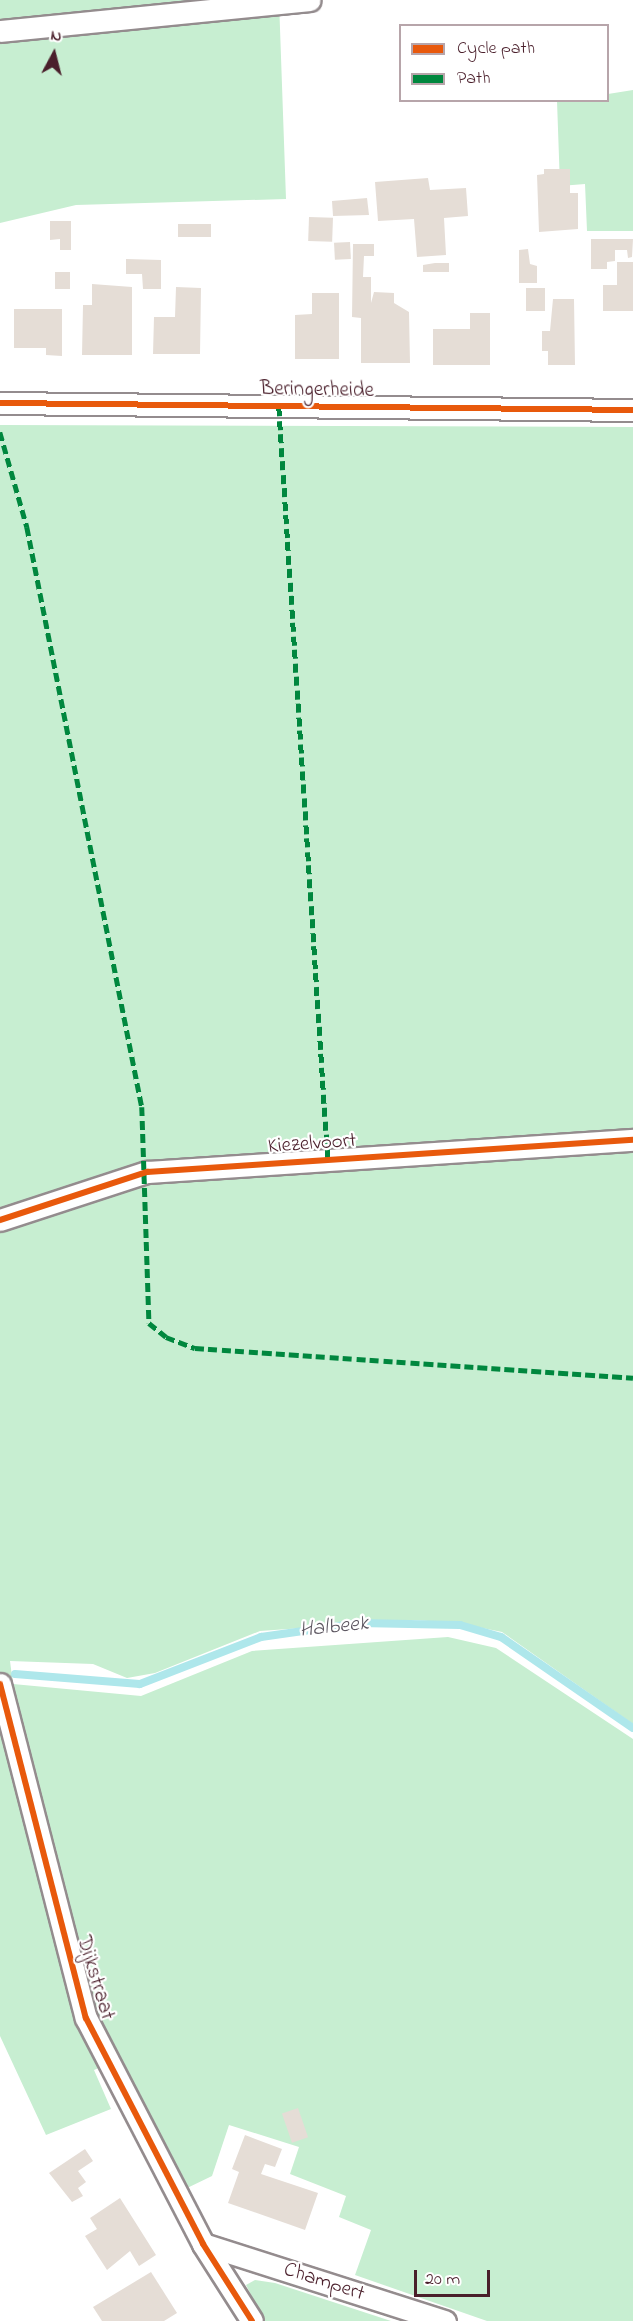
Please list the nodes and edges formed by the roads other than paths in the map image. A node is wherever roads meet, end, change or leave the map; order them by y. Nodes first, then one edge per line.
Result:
1 (309, 0) edge
2 (0, 31) edge
3 (0, 403) edge
4 (633, 410) edge
5 (633, 1140) edge
6 (0, 1220) edge
7 (0, 1684) edge
8 (203, 2244) junction
9 (252, 2321) edge
10 (445, 2321) edge

1 - 2 street
3 - 4 street, Beringerheide
5 - 6 street, Kiezelvoort
7 - 8 street, Dijkstraat
8 - 9 street, Dijkstraat
8 - 10 street, Champert

